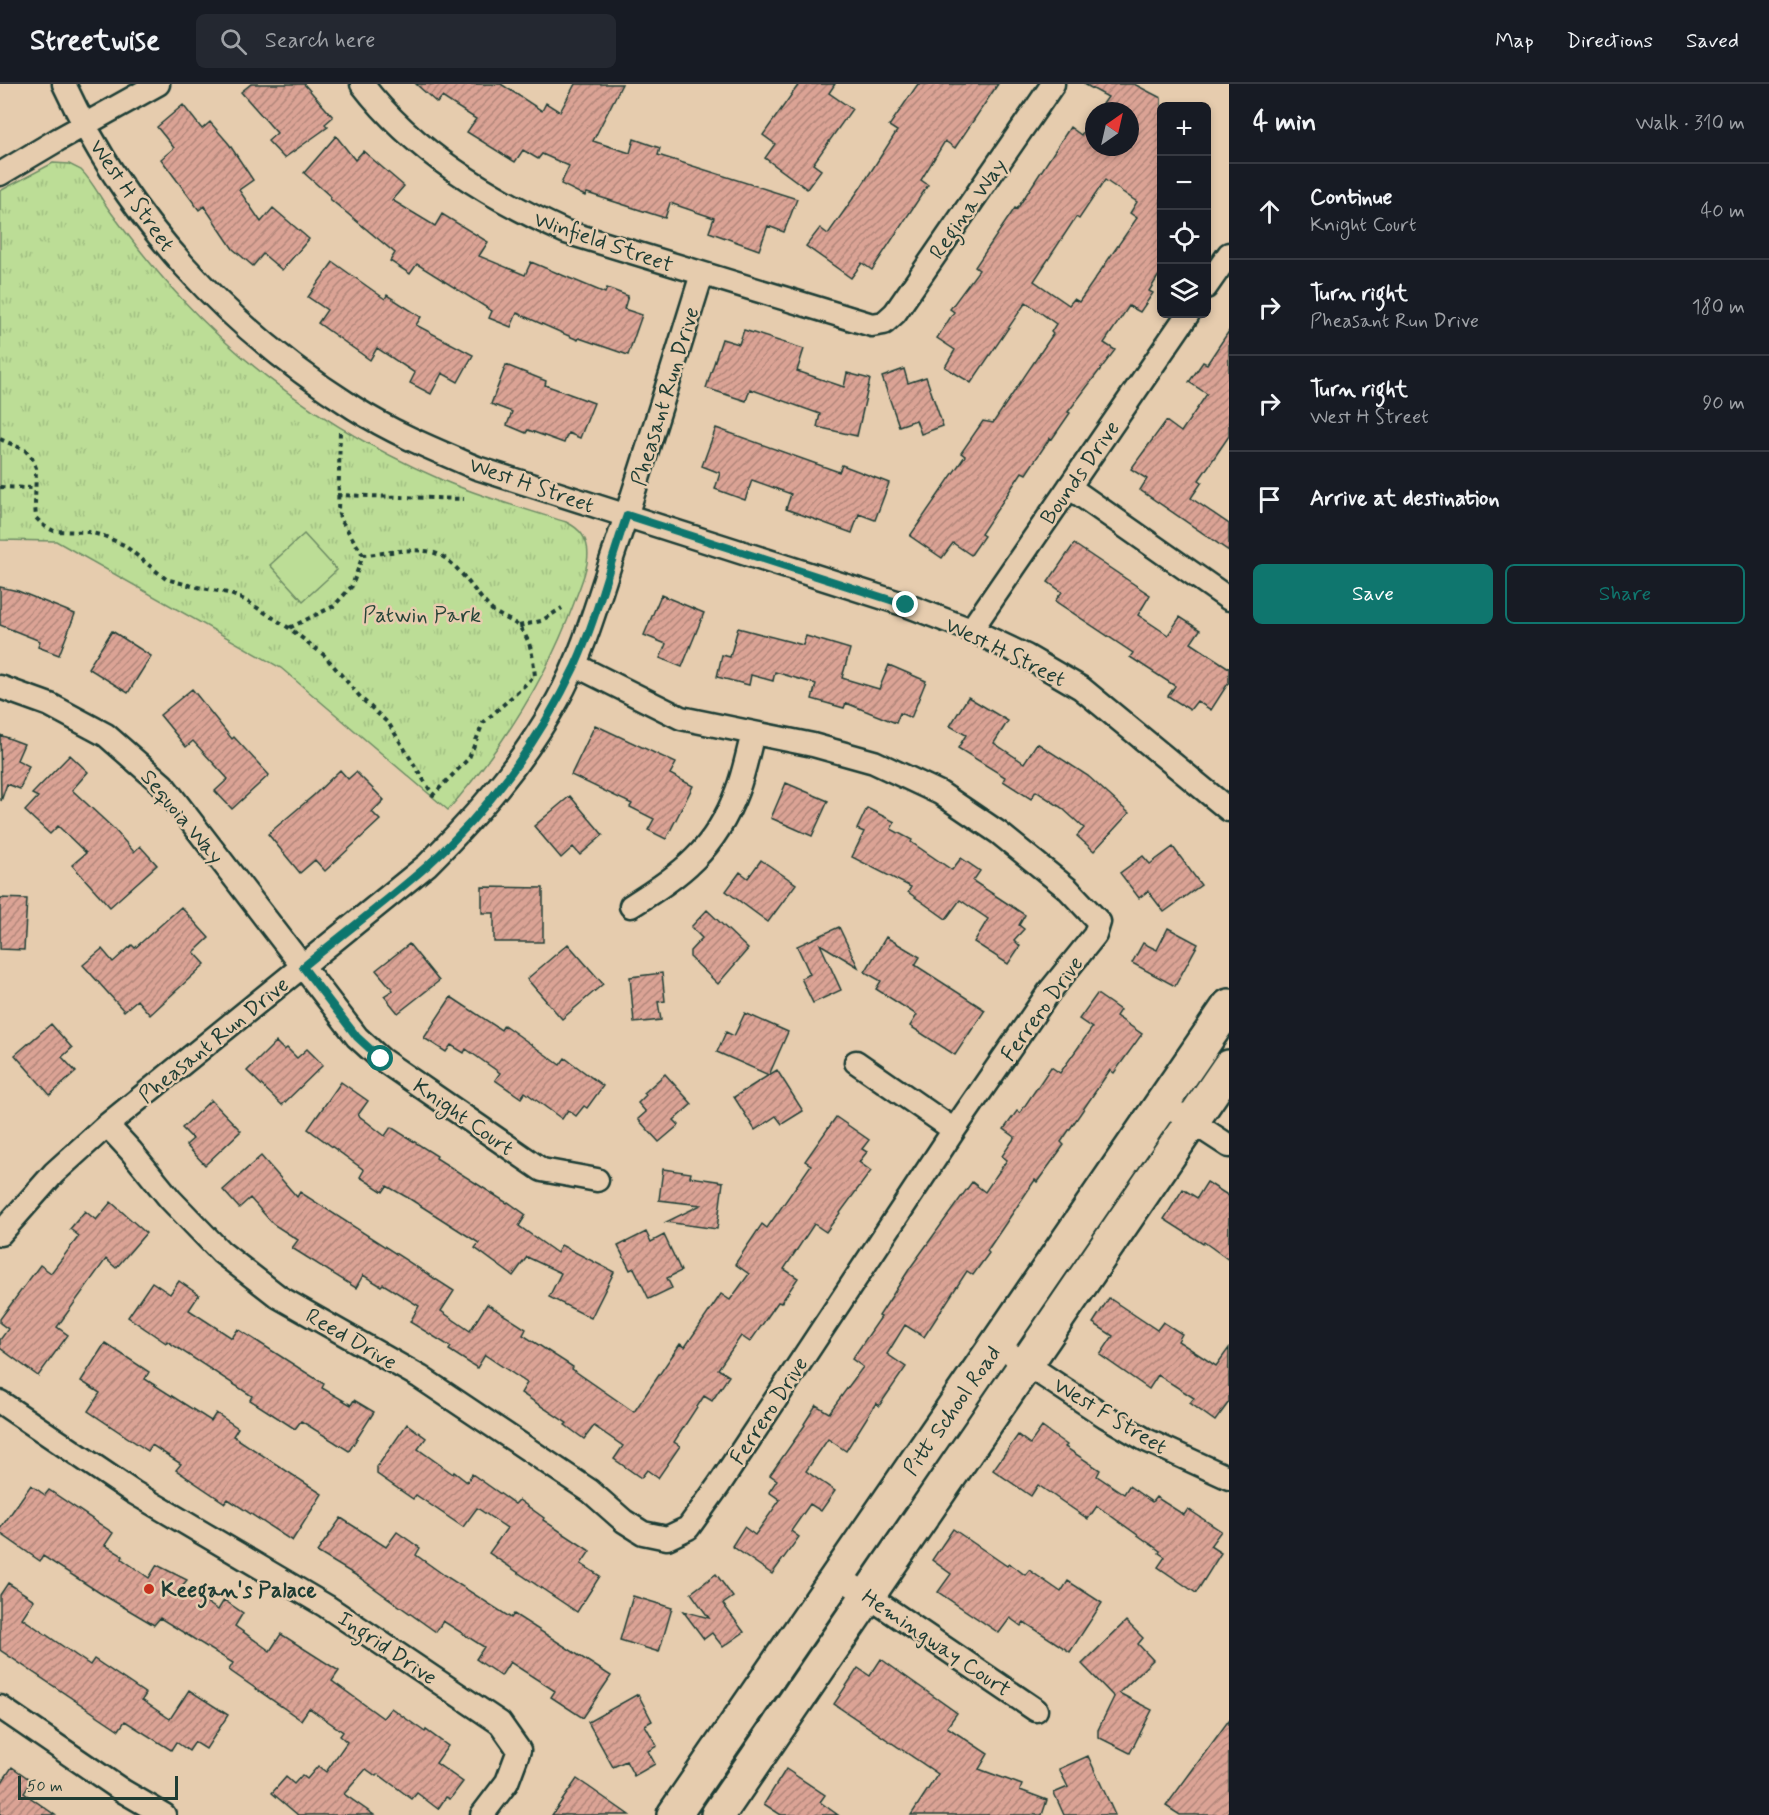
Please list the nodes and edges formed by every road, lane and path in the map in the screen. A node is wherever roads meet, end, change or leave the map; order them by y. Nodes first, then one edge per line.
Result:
1 (64, 84) edge
2 (158, 84) edge
3 (362, 84) edge
4 (1051, 88) edge
5 (85, 125) junction
6 (0, 174) edge
7 (1229, 254) edge
8 (702, 274) junction
9 (1211, 280) edge
10 (1185, 318) edge
11 (884, 323) joint
12 (340, 432) dead end
13 (0, 440) edge
14 (0, 487) edge
15 (1069, 487) junction
16 (36, 488) junction
17 (338, 495) junction
18 (464, 499) dead end
19 (627, 515) junction
20 (363, 555) junction
21 (1229, 600) edge
22 (562, 608) dead end
23 (519, 626) junction
24 (289, 628) junction
25 (971, 630) junction
26 (575, 665) junction
27 (0, 687) edge
28 (753, 733) junction
29 (1229, 810) edge
30 (631, 906) dead end
31 (303, 967) junction
32 (1229, 1006) edge
33 (856, 1062) dead end
34 (1229, 1067) edge
35 (1163, 1104) junction
36 (1192, 1122) junction
37 (107, 1125) junction
38 (954, 1130) junction
39 (1229, 1146) edge
40 (597, 1180) dead end
41 (0, 1234) edge
42 (997, 1345) junction
43 (1026, 1364) junction
44 (0, 1402) edge
45 (1229, 1478) edge
46 (624, 1521) joint
47 (837, 1575) junction
48 (868, 1596) junction
49 (0, 1707) edge
50 (1036, 1710) dead end
51 (164, 1815) edge
52 (482, 1815) edge
53 (674, 1815) edge
54 (718, 1815) edge

1 - 5 street, West H Street
2 - 5 street
3 - 8 street, Winfield Street
4 - 11 street, Regina Way
5 - 6 street
5 - 19 street, West H Street
7 - 9 street
8 - 11 street, Winfield Street
8 - 19 street, Pheasant Run Drive
10 - 15 street, Bounds Drive
12 - 17 path
13 - 16 path
14 - 16 path
15 - 21 street
15 - 25 street, Bounds Drive
16 - 24 path
17 - 18 path
17 - 20 path
19 - 25 street, West H Street
19 - 26 street, Pheasant Run Drive
20 - 23 path
20 - 24 path
22 - 23 path
23 - 24 path
25 - 29 street, West H Street
26 - 28 street, Ferrero Drive
26 - 31 street, Pheasant Run Drive
27 - 31 street, Sequoia Way
28 - 30 street
28 - 38 street, Ferrero Drive
31 - 37 street, Pheasant Run Drive
31 - 40 street, Knight Court
32 - 35 main road, Pitt School Road
33 - 38 street
34 - 36 main road, Pitt School Road
35 - 36 street
35 - 42 main road, Pitt School Road
36 - 39 street
36 - 43 main road, Pitt School Road
37 - 41 street, Pheasant Run Drive
37 - 46 street, Reed Drive
38 - 46 street, Ferrero Drive
42 - 43 street, West F Street
42 - 47 main road, Pitt School Road
43 - 45 street, West F Street
43 - 48 main road, Pitt School Road
44 - 52 street, Ingrid Drive
47 - 48 street, Hemingway Court
47 - 53 main road, Pitt School Road
48 - 50 street, Hemingway Court
48 - 54 main road, Pitt School Road
49 - 51 street

